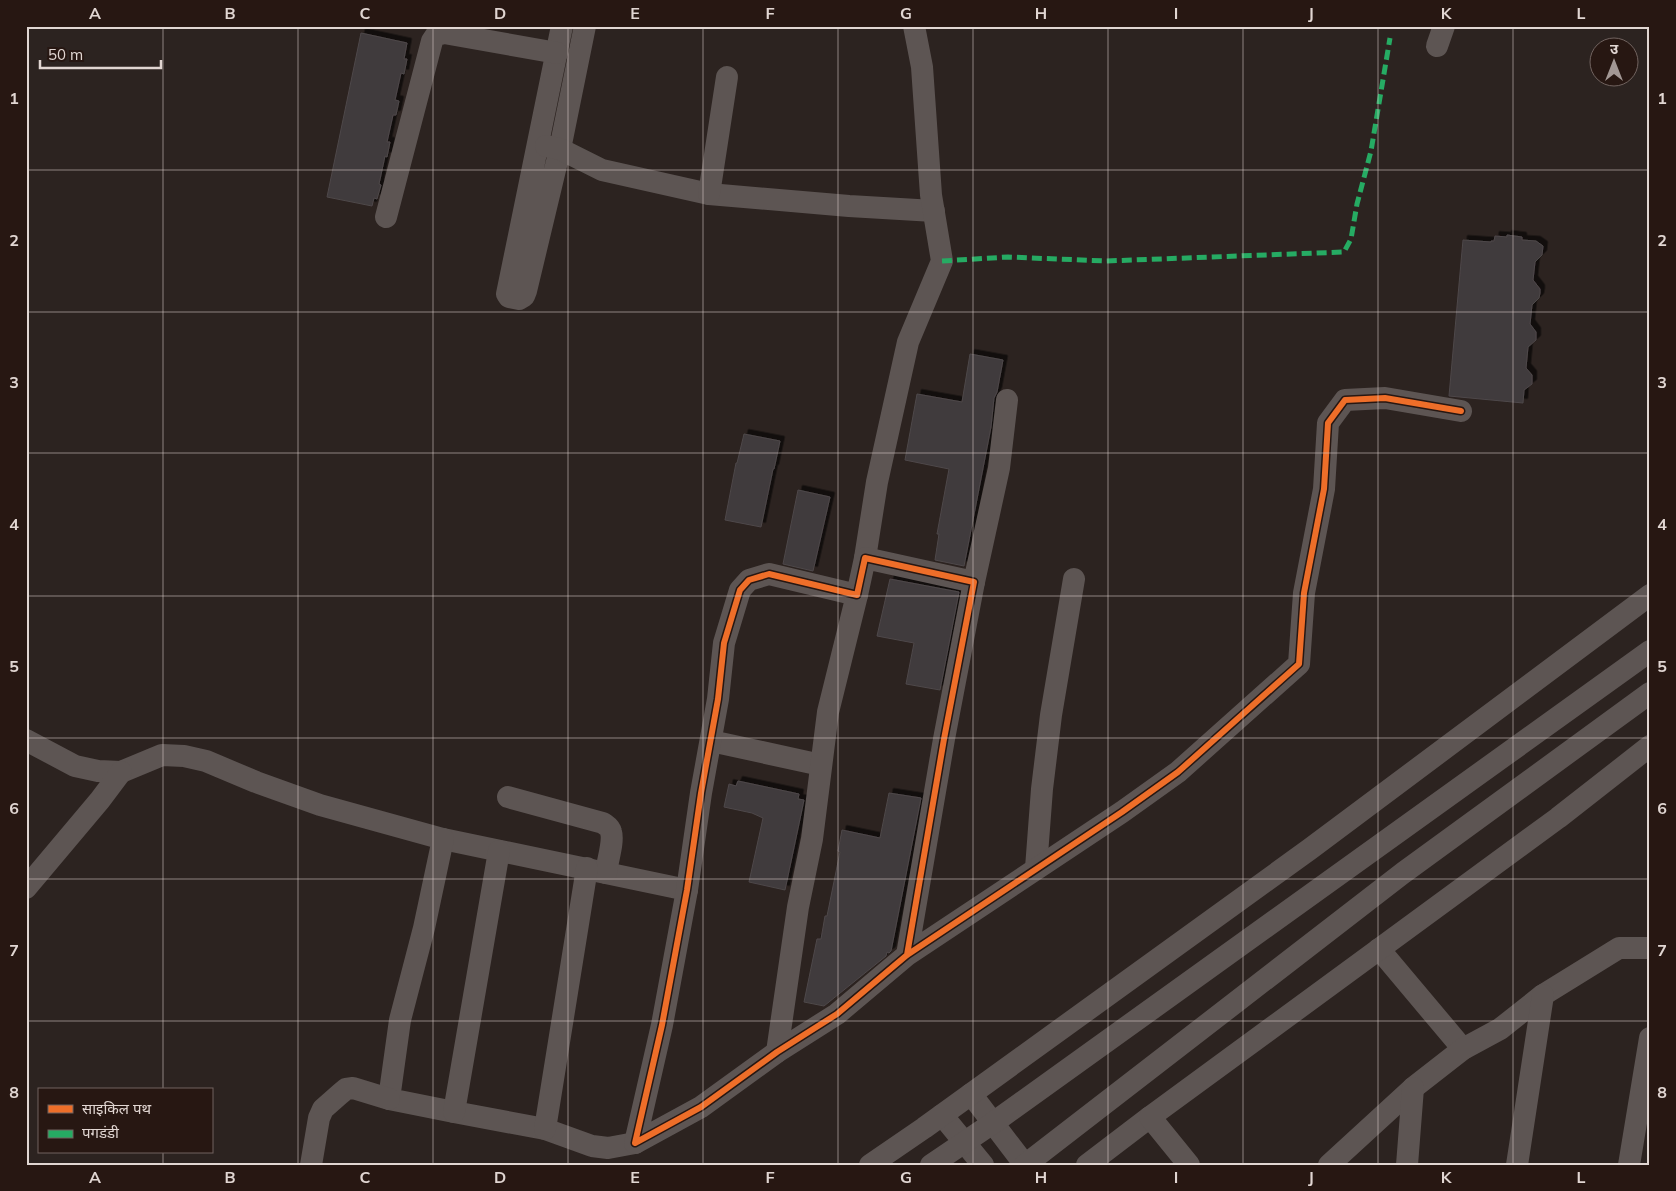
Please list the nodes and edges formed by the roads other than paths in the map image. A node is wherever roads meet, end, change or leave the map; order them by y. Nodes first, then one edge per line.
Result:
1 (562, 26) edge
2 (585, 26) edge
3 (914, 26) edge
4 (557, 53) junction
5 (727, 77) dead end
6 (549, 147) junction
7 (709, 194) junction
8 (934, 211) junction
9 (386, 217) dead end
10 (1007, 400) dead end
11 (1461, 411) dead end
12 (865, 558) junction
13 (1074, 579) dead end
14 (974, 582) junction
15 (857, 595) junction
16 (1650, 595) edge
17 (1650, 651) edge
18 (1650, 693) edge
19 (26, 740) edge
20 (711, 741) junction
21 (1650, 746) edge
22 (821, 765) junction
23 (121, 772) junction
24 (508, 797) dead end
25 (443, 839) junction
26 (499, 851) junction
27 (1036, 868) junction
28 (596, 870) junction
29 (26, 888) edge
30 (687, 890) junction
31 (1650, 948) edge
32 (1379, 949) junction
33 (907, 955) junction
34 (1543, 995) junction
35 (1650, 1038) edge
36 (1462, 1049) junction
37 (777, 1052) junction
38 (1413, 1088) junction
39 (971, 1094) junction
40 (389, 1099) junction
41 (454, 1112) junction
42 (942, 1115) junction
43 (1150, 1118) junction
44 (993, 1123) junction
45 (545, 1128) junction
46 (964, 1142) junction
47 (628, 1145) junction
48 (311, 1165) edge
49 (595, 1165) edge
50 (870, 1165) edge
51 (931, 1165) edge
52 (983, 1165) edge
53 (1025, 1165) edge
54 (1087, 1165) edge
55 (1189, 1165) edge
56 (1329, 1165) edge
57 (1407, 1165) edge
58 (1517, 1165) edge
59 (1629, 1165) edge

1 - 4 street
2 - 6 street
3 - 8 street
4 - 6 street
4 - 9 street
5 - 7 street
6 - 6 street
6 - 7 street
7 - 8 street
8 - 12 street
10 - 14 street
11 - 27 street
12 - 14 street
12 - 15 street
13 - 27 street
14 - 33 street
15 - 20 street
15 - 22 street
16 - 39 street
17 - 44 street
18 - 53 street
19 - 23 street
20 - 22 street
20 - 30 street
21 - 32 street
22 - 37 street
23 - 25 street
23 - 29 street
24 - 28 street
25 - 26 street
25 - 40 street
26 - 28 street
26 - 41 street
27 - 33 street
28 - 30 street
28 - 45 street
30 - 47 street
31 - 34 street
32 - 36 street
32 - 43 street
33 - 37 street
34 - 36 street
34 - 58 street
35 - 59 street
36 - 38 street
37 - 47 street
38 - 56 street
38 - 57 street
39 - 42 street
39 - 44 street
40 - 41 street
40 - 48 street
41 - 45 street
42 - 46 street
42 - 50 street
43 - 54 street
43 - 55 street
44 - 46 street
44 - 53 street
45 - 47 street
46 - 51 street
46 - 52 street
47 - 49 street

